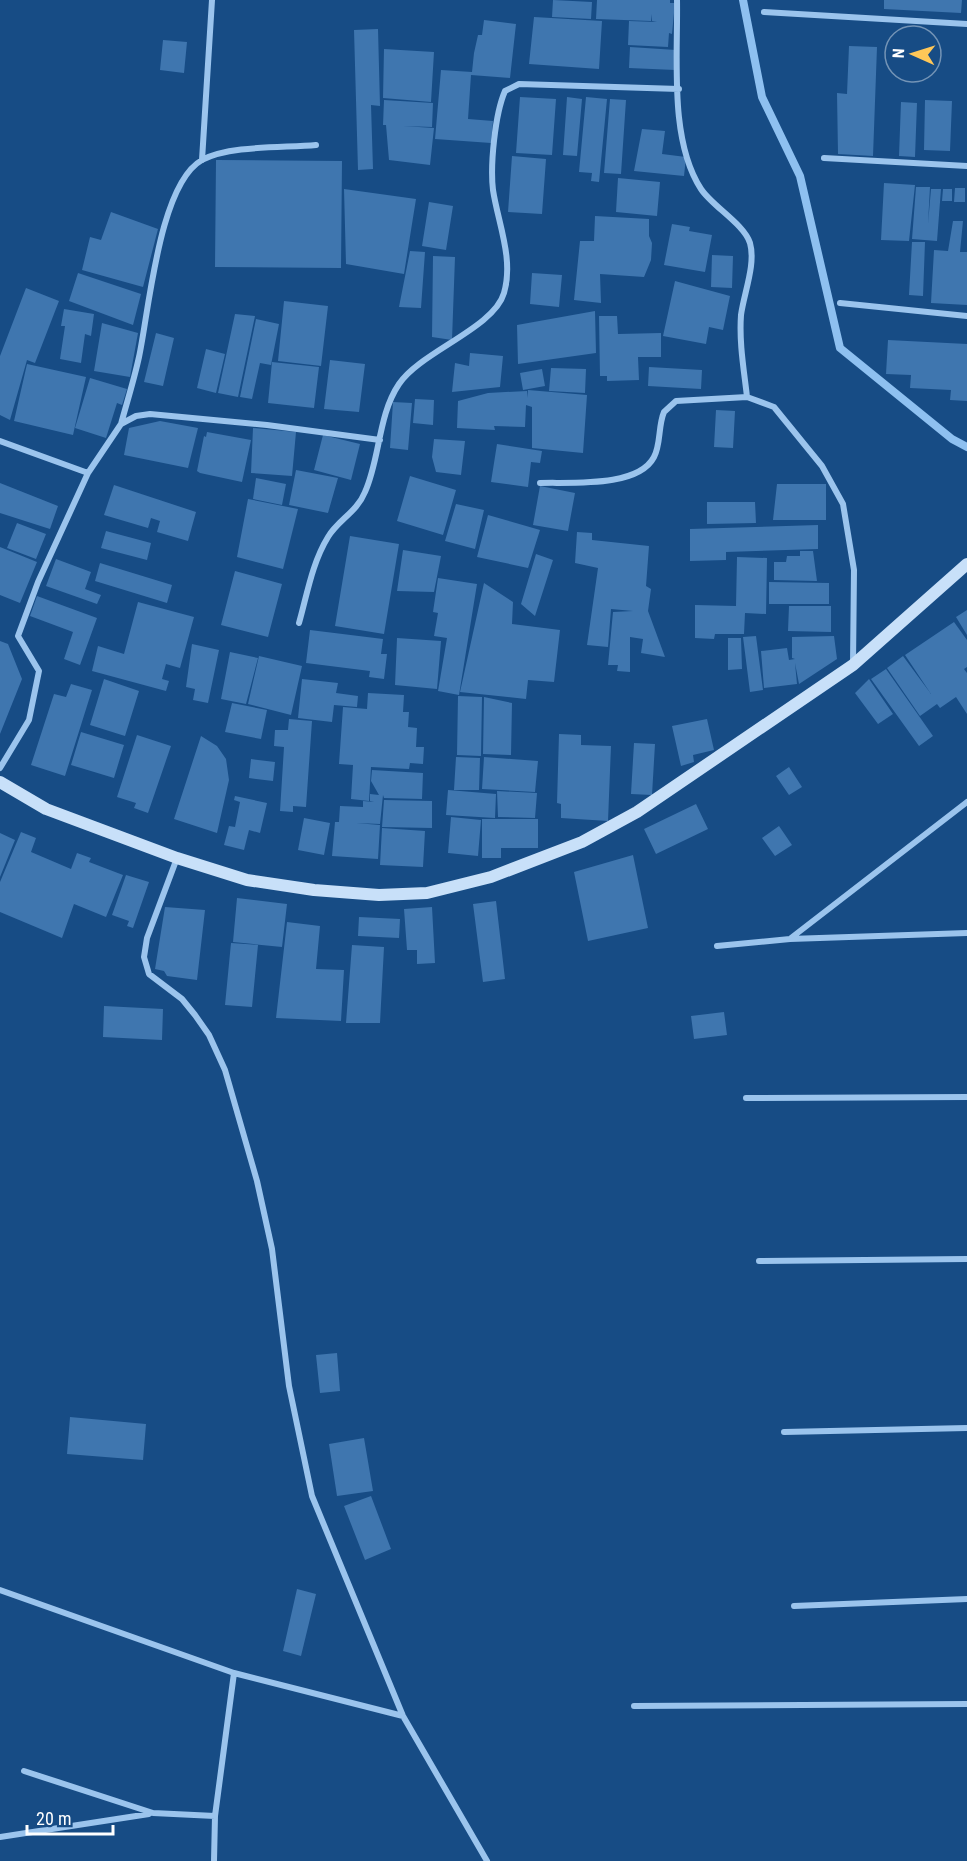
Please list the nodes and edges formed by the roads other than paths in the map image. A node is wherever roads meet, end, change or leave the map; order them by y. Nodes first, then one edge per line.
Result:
1 (212, 0) edge
2 (677, 0) edge
3 (764, 12) dead end
4 (967, 24) edge
5 (679, 89) junction
6 (316, 145) dead end
7 (824, 158) dead end
8 (202, 160) junction
9 (967, 166) edge
10 (840, 303) dead end
11 (967, 316) edge
12 (747, 397) junction
13 (121, 424) junction
14 (380, 440) junction
15 (0, 441) edge
16 (88, 473) junction
17 (540, 483) dead end
18 (967, 564) edge
19 (299, 623) dead end
20 (853, 665) junction
21 (0, 768) edge
22 (0, 782) edge
23 (967, 802) edge
24 (177, 858) junction
25 (967, 933) edge
26 (790, 939) junction
27 (717, 946) dead end
28 (967, 1097) edge
29 (746, 1098) dead end
30 (967, 1259) edge
31 (759, 1261) dead end
32 (967, 1428) edge
33 (784, 1432) dead end
34 (0, 1590) edge
35 (967, 1599) edge
36 (794, 1606) dead end
37 (234, 1673) junction
38 (967, 1704) edge
39 (634, 1706) dead end
40 (403, 1716) junction
41 (24, 1771) dead end
42 (153, 1813) junction
43 (215, 1816) junction
44 (0, 1837) edge
45 (214, 1861) edge
46 (487, 1861) edge

1 - 8 street
2 - 5 street
3 - 4 street
5 - 12 street
5 - 14 street
6 - 8 street
7 - 9 street
8 - 13 street
10 - 11 street
12 - 17 street
12 - 20 street
13 - 14 street
13 - 16 street
14 - 19 street
15 - 16 street
16 - 21 street
18 - 20 street
20 - 24 street
22 - 24 street
23 - 26 street
24 - 40 street
25 - 26 street
26 - 27 street
28 - 29 street
30 - 31 street
32 - 33 street
34 - 37 street
35 - 36 street
37 - 40 street
37 - 43 street
38 - 39 street
40 - 46 street
41 - 42 street
42 - 43 street
42 - 44 street
43 - 45 street

